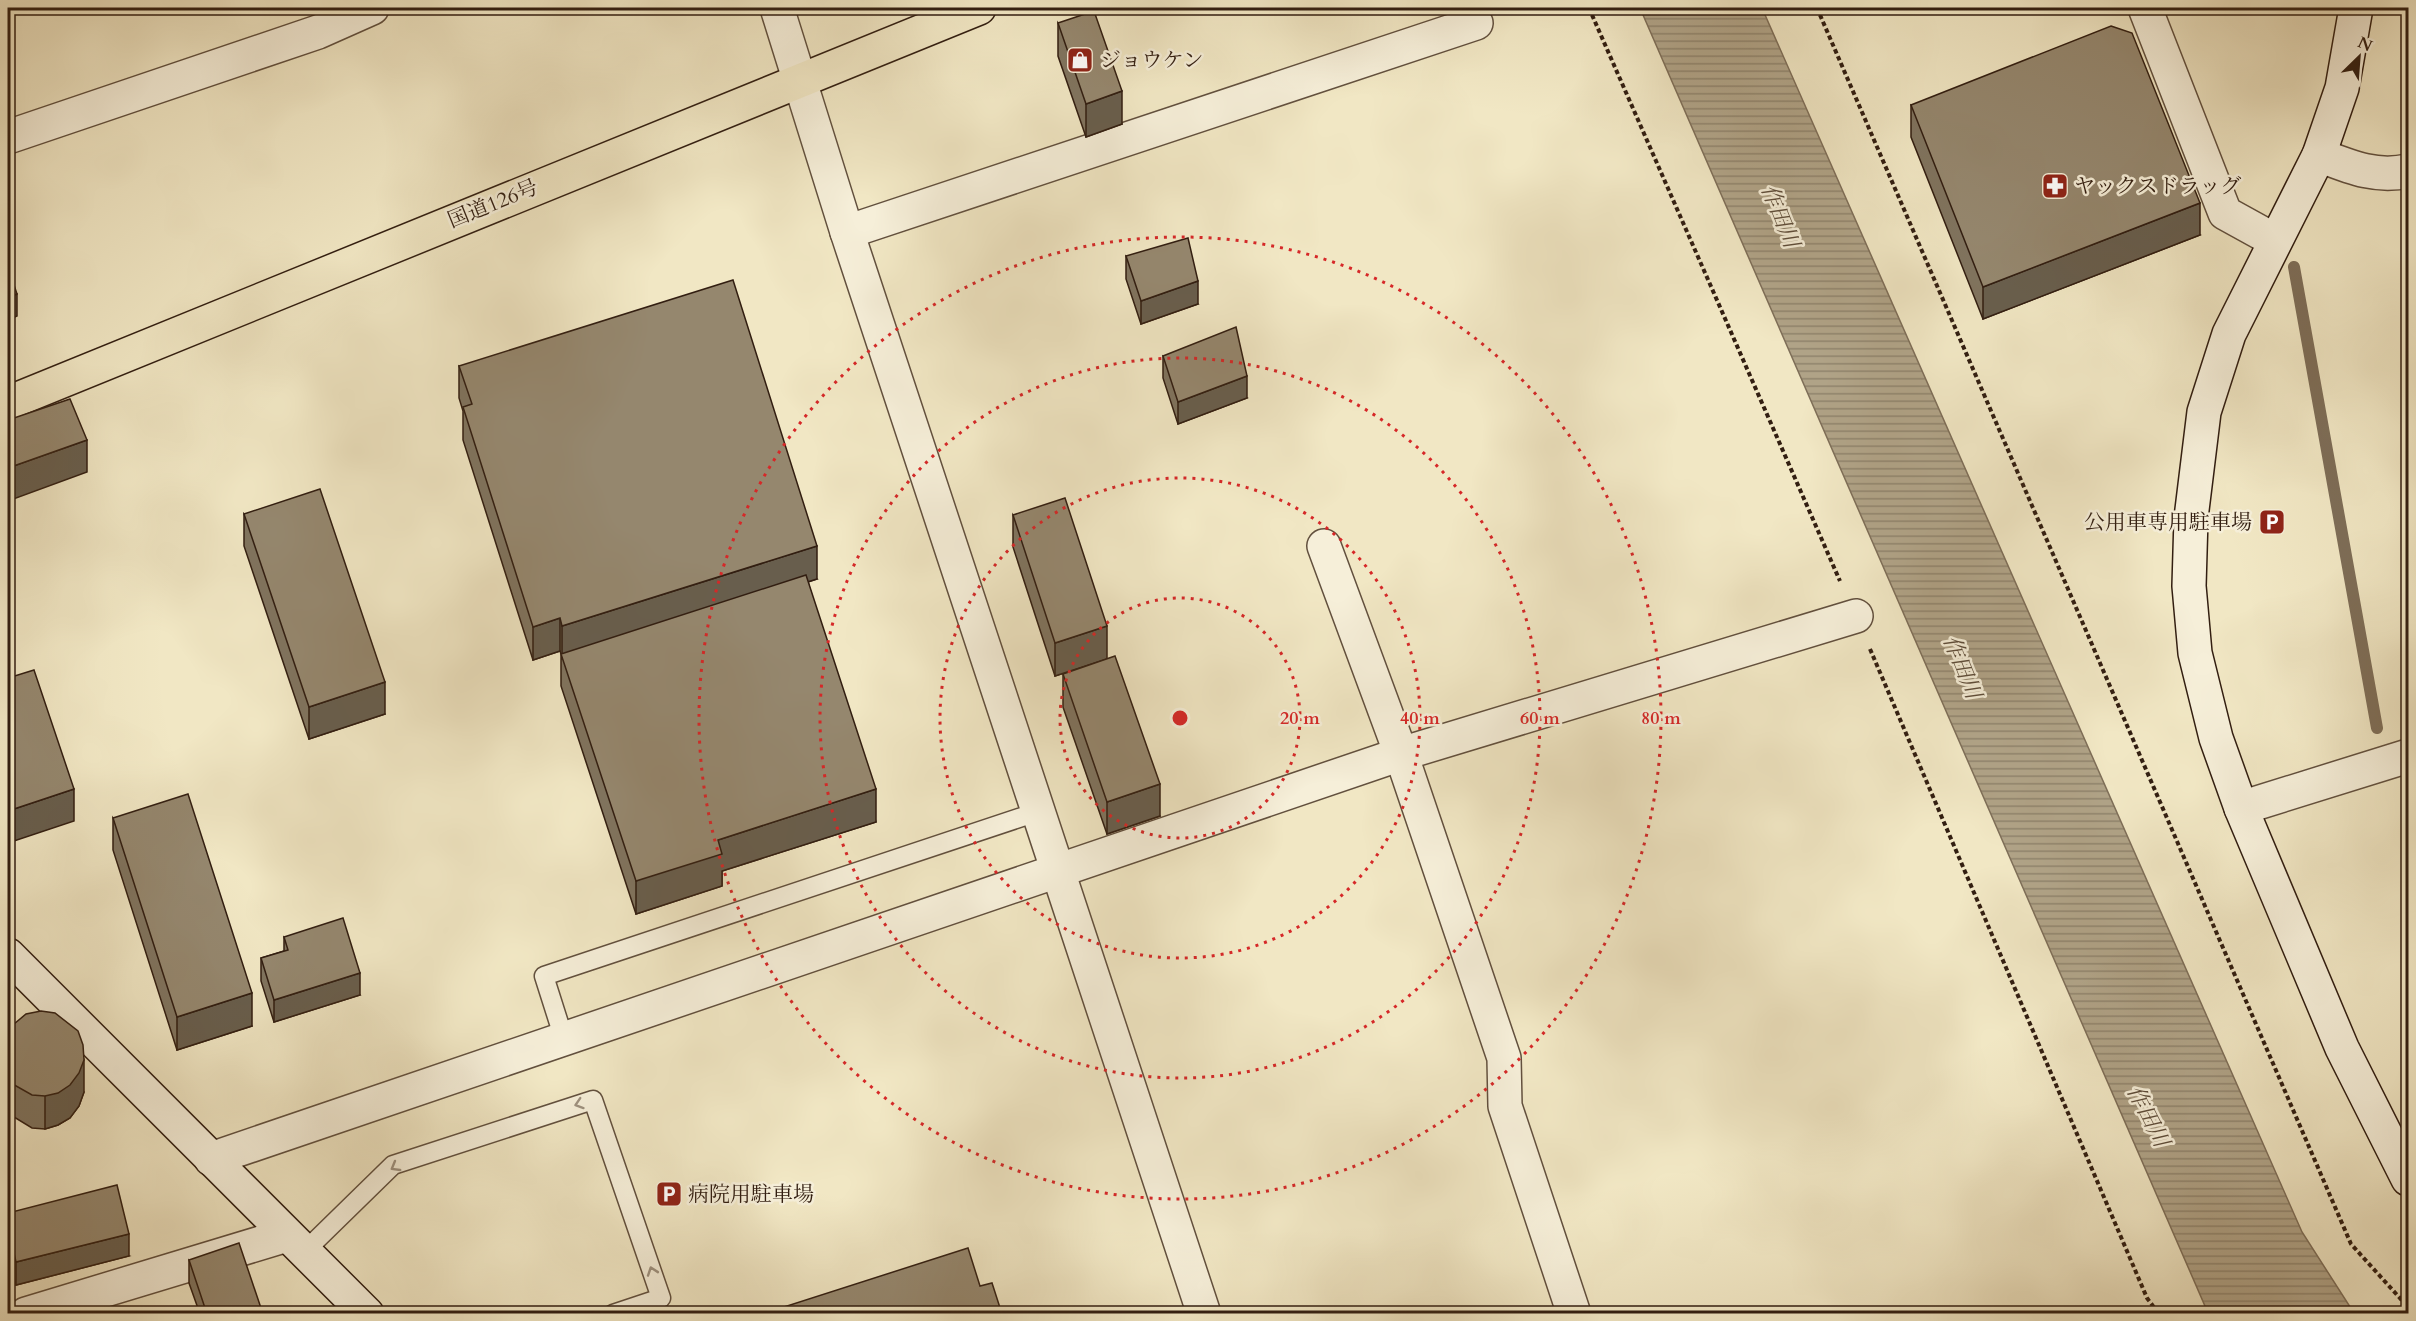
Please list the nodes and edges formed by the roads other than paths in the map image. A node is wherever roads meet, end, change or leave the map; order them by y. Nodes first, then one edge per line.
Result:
1 (372, 8) edge
2 (777, 8) edge
3 (979, 8) edge
4 (2145, 8) edge
5 (2356, 8) edge
6 (1476, 23) dead end
7 (801, 78) junction
8 (8, 137) edge
9 (2319, 155) junction
10 (2409, 171) edge
11 (847, 232) junction
12 (2274, 240) junction
13 (8, 403) edge
14 (1324, 546) dead end
15 (1856, 616) road end
16 (1401, 754) junction
17 (2409, 756) edge
18 (2241, 808) junction
19 (1037, 812) junction
20 (1057, 873) junction
21 (8, 955) edge
22 (564, 1039) junction
23 (212, 1158) junction
24 (2409, 1179) edge
25 (296, 1243) junction
26 (26, 1314) edge
27 (367, 1314) edge
28 (613, 1314) edge
29 (1204, 1314) edge
30 (1574, 1314) edge

1 - 8 street
2 - 7 street
3 - 7 highway, 国道126号
4 - 12 street
5 - 9 street
6 - 11 street
7 - 11 street
7 - 13 highway, 国道126号
9 - 10 street
9 - 12 street
11 - 19 street
12 - 18 street
14 - 16 street
15 - 16 street
16 - 20 street
16 - 30 street
17 - 18 street
18 - 24 street
19 - 20 street
19 - 22 lane
20 - 22 street
20 - 29 street
21 - 23 street
22 - 23 street
23 - 25 street
25 - 26 street
25 - 27 street
28 -> 25 lane

